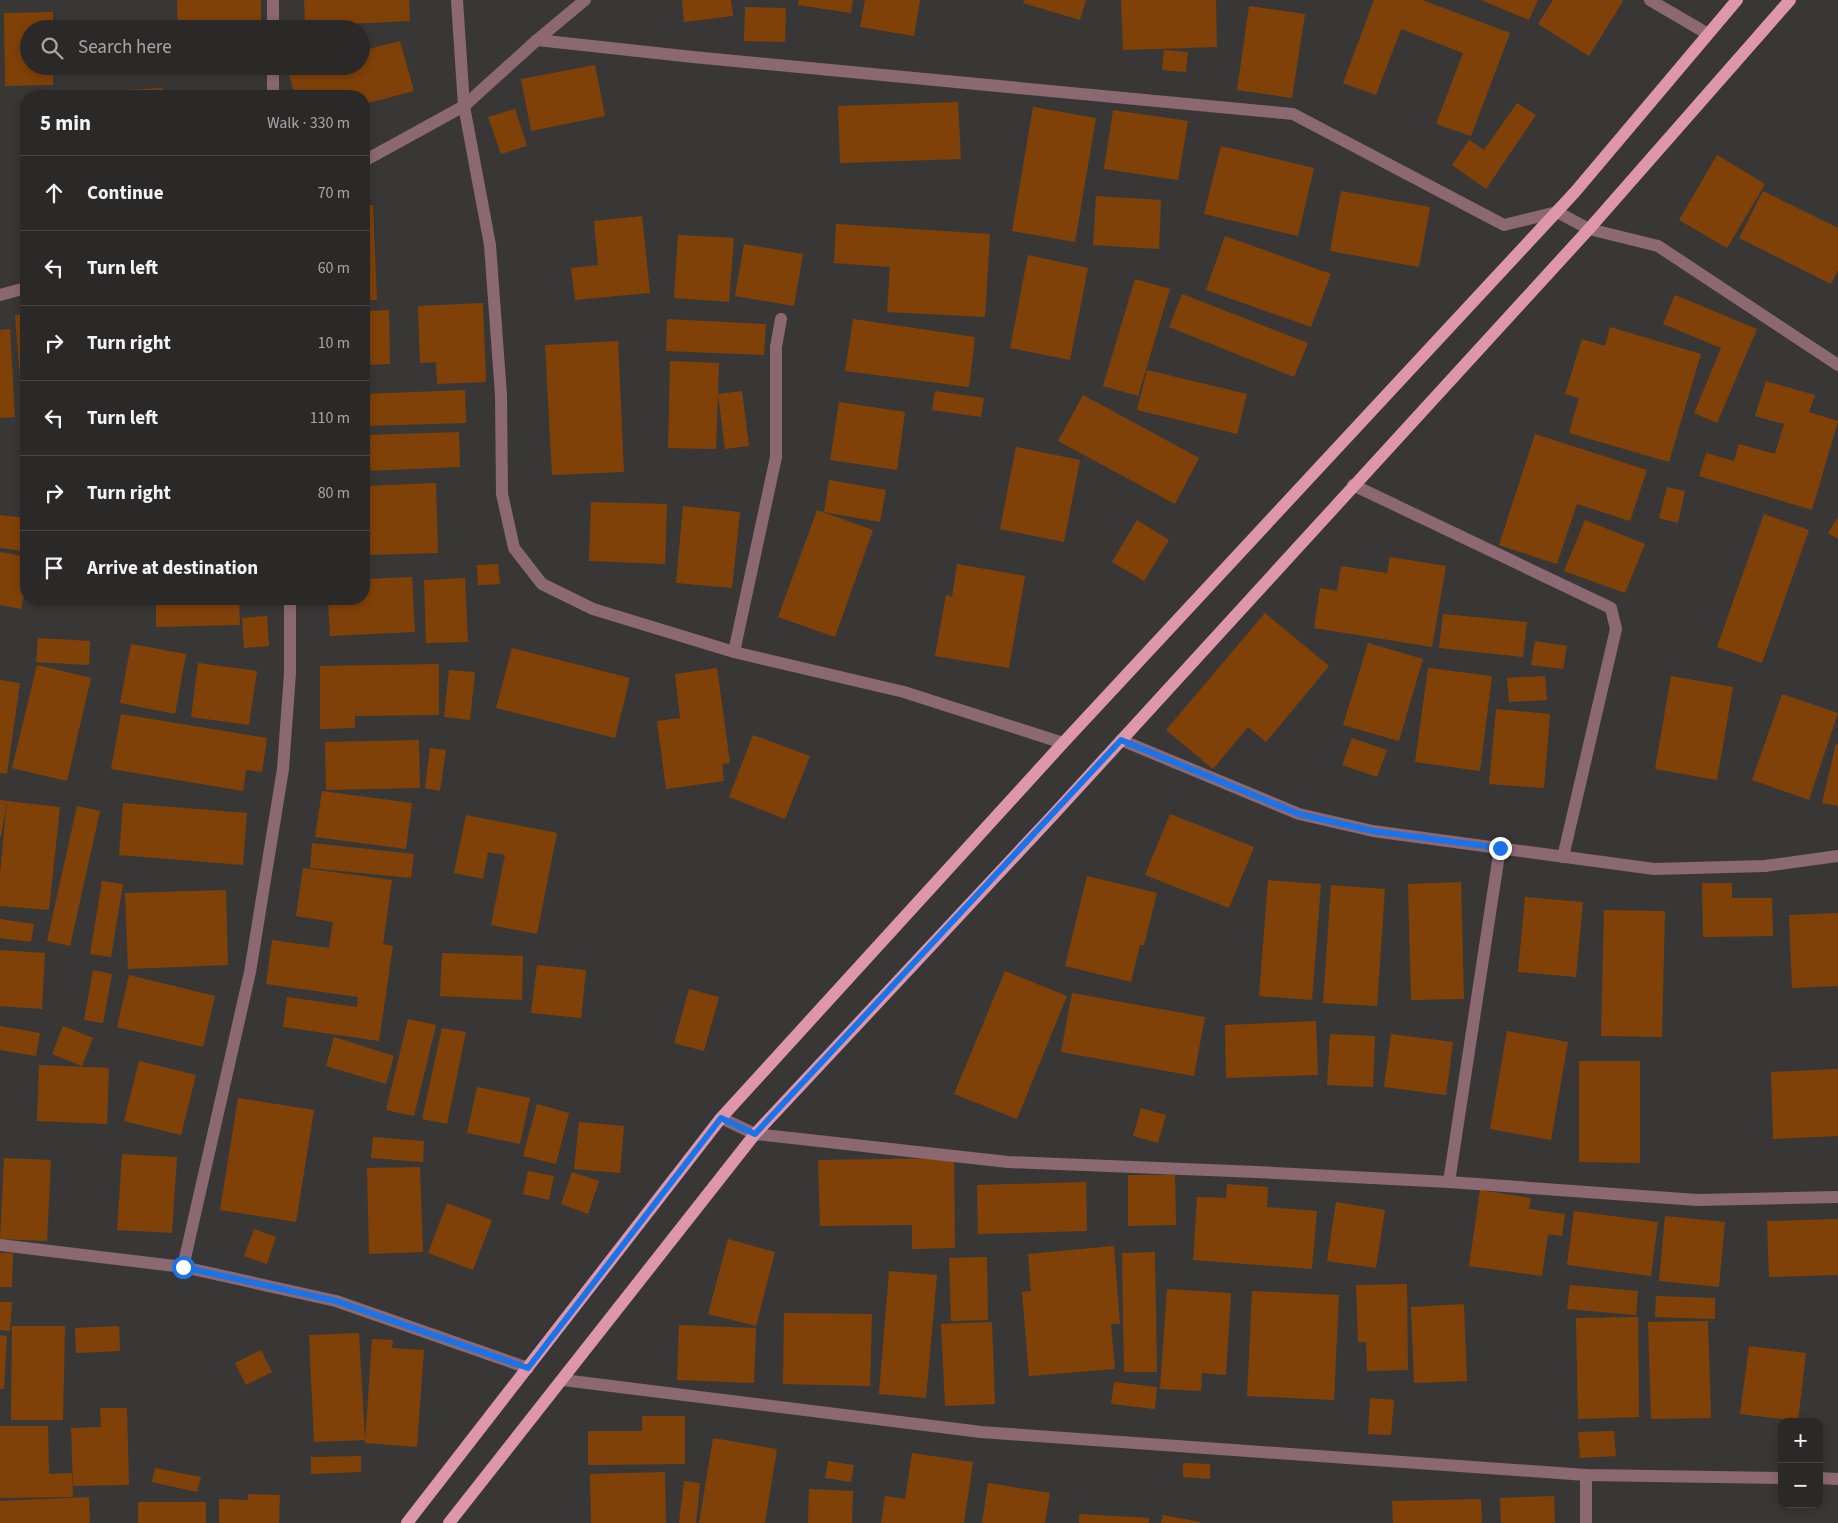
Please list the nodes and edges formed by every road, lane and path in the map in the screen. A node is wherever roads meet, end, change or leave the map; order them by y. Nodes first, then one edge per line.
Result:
1 (273, 0) edge
2 (457, 0) edge
3 (585, 0) edge
4 (1650, 0) edge
5 (1737, 0) edge
6 (1790, 0) edge
7 (273, 20) edge
8 (1708, 34) junction
9 (537, 40) junction
10 (273, 75) edge
11 (273, 90) edge
12 (464, 106) junction
13 (370, 158) edge
14 (1556, 212) junction
15 (1589, 229) junction
16 (20, 290) edge
17 (0, 296) edge
18 (781, 319) dead end
19 (1838, 365) edge
20 (1353, 485) junction
21 (290, 605) edge
22 (734, 652) junction
23 (1121, 740) junction
24 (1064, 743) junction
25 (1500, 848) junction
26 (1838, 856) edge
27 (1563, 857) junction
28 (721, 1118) junction
29 (755, 1134) junction
30 (1448, 1182) junction
31 (1838, 1197) edge
32 (0, 1245) edge
33 (183, 1267) junction
34 (528, 1368) junction
35 (563, 1380) junction
36 (1586, 1475) junction
37 (1778, 1478) edge
38 (1823, 1478) edge
39 (1838, 1479) edge
40 (407, 1523) edge
41 (449, 1523) edge
42 (1586, 1523) edge

1 - 7 street
2 - 12 street
3 - 9 street
4 - 8 street
5 - 8 main road
6 - 15 main road
8 - 14 main road
9 - 12 street
9 - 14 street
10 - 11 street
12 - 13 street
12 - 22 street
14 - 15 street
14 - 24 main road
15 - 19 street
15 - 20 main road
16 - 17 street
18 - 22 street
20 - 23 main road
20 - 27 street
21 - 33 street
22 - 24 street
23 - 25 street
23 - 29 main road
24 - 28 main road
25 - 27 street
25 - 30 street
26 - 27 street
28 - 29 street
28 - 34 main road
29 - 30 street
29 - 35 main road
30 - 31 street
32 - 33 street
33 - 34 street
34 - 40 main road
35 - 36 street
35 - 41 main road
36 - 37 street
36 - 42 street
38 - 39 street

